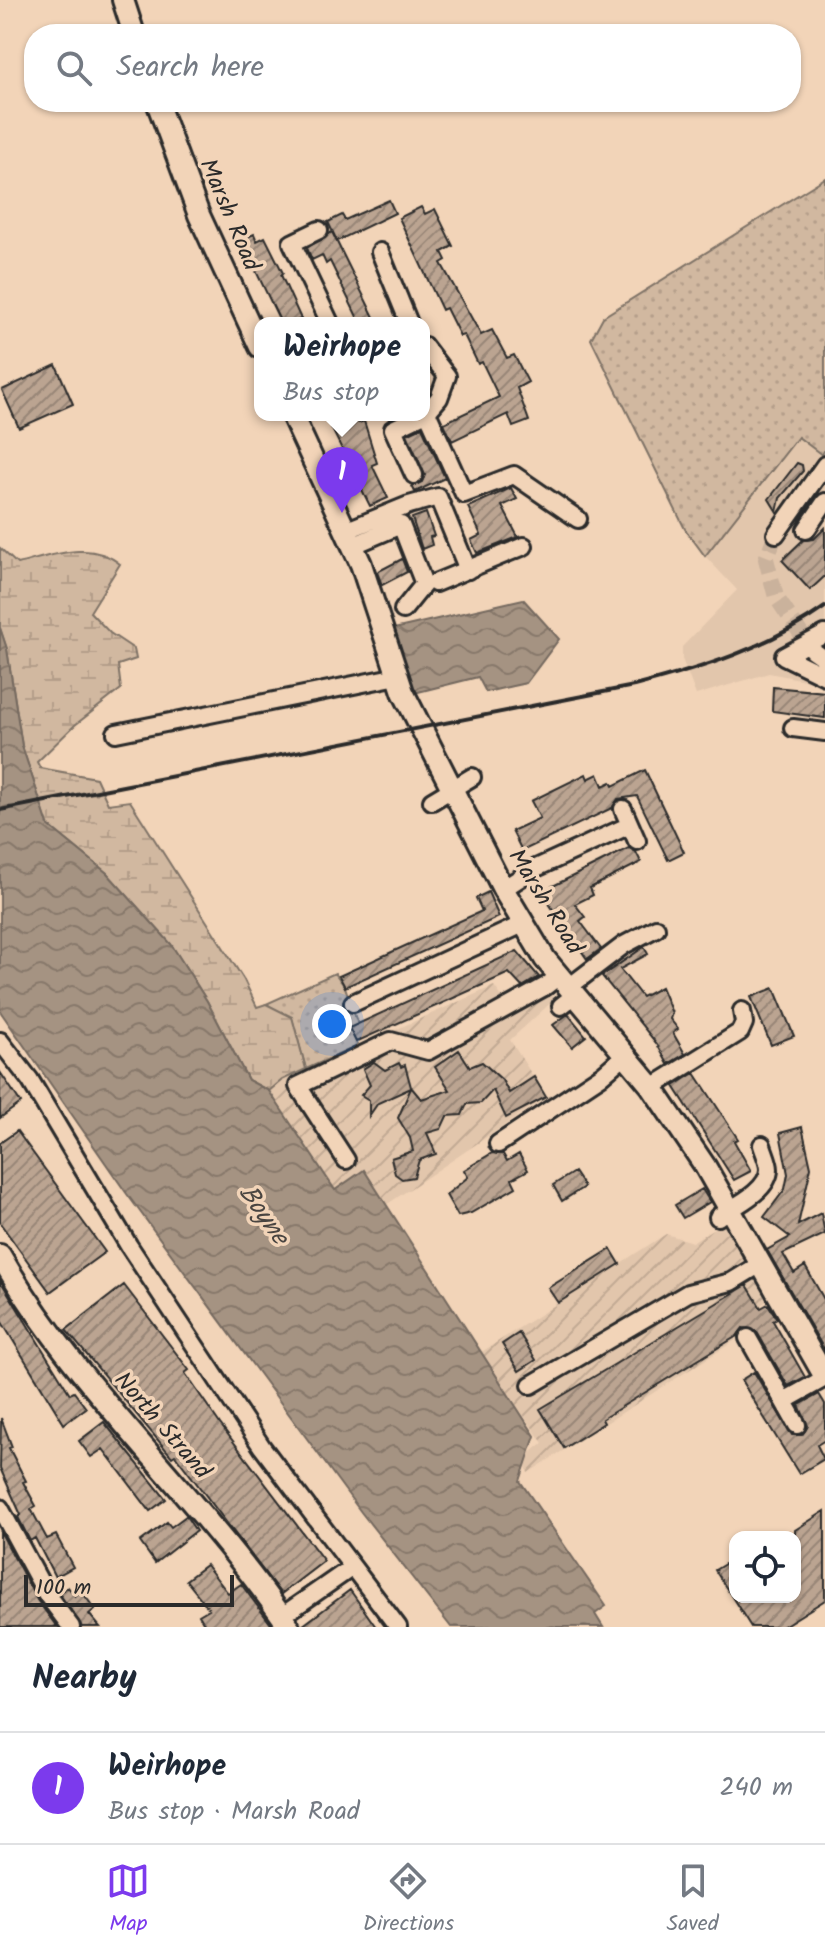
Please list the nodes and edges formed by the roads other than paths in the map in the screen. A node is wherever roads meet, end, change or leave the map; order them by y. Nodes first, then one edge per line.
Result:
1 (123, 0) edge
2 (131, 24) edge
3 (161, 112) edge
4 (319, 230) dead end
5 (380, 252) dead end
6 (327, 317) edge
7 (407, 317) edge
8 (254, 334) edge
9 (430, 354) edge
10 (430, 408) edge
11 (295, 421) edge
12 (410, 421) edge
13 (428, 421) edge
14 (825, 465) edge
15 (414, 475) dead end
16 (825, 502) edge
17 (578, 519) dead end
18 (806, 530) dead end
19 (776, 534) tunnel mouth
20 (349, 538) junction
21 (524, 546) dead end
22 (468, 570) junction
23 (435, 583) dead end
24 (403, 610) dead end
25 (825, 634) edge
26 (398, 676) junction
27 (825, 676) edge
28 (793, 728) dead end
29 (825, 732) edge
30 (116, 733) dead end
31 (472, 777) dead end
32 (451, 789) junction
33 (432, 801) dead end
34 (630, 825) dead end
35 (503, 889) junction
36 (523, 924) junction
37 (656, 928) dead end
38 (566, 991) junction
39 (353, 1003) dead end
40 (742, 1011) dead end
41 (0, 1041) edge
42 (625, 1055) junction
43 (652, 1087) junction
44 (498, 1144) dead end
45 (762, 1145) dead end
46 (346, 1160) dead end
47 (724, 1213) junction
48 (0, 1255) edge
49 (762, 1263) junction
50 (748, 1338) dead end
51 (825, 1378) edge
52 (531, 1385) dead end
53 (784, 1401) junction
54 (797, 1425) dead end
55 (0, 1508) edge
56 (351, 1568) junction
57 (285, 1622) edge
58 (71, 1627) edge
59 (398, 1627) edge

1 - 2 main road
3 - 8 main road, Marsh Road
4 - 6 street
5 - 7 street
9 - 10 street
11 - 20 main road, Marsh Road
12 - 15 street
13 - 17 street
14 - 19 street
16 - 18 street
20 - 22 street
20 - 24 street
20 - 26 main road, Marsh Road
21 - 22 street
22 - 23 street
25 - 27 street
26 - 30 street
26 - 32 main road, Marsh Road
28 - 29 street
31 - 32 street
32 - 33 street
32 - 35 main road, Marsh Road
34 - 35 street
35 - 36 main road, Marsh Road
36 - 38 main road, Marsh Road
36 - 39 street
37 - 38 street
38 - 42 main road, Marsh Road
38 - 46 street
40 - 43 street
41 - 56 street
42 - 43 main road, Marsh Road
42 - 44 street
43 - 47 main road, Marsh Road
45 - 47 street
47 - 49 main road, Marsh Road
48 - 57 main road, North Strand
49 - 51 main road, Marsh Road
49 - 52 street
50 - 53 street
51 - 53 street
53 - 54 street
55 - 58 street
56 - 57 street
56 - 59 street

